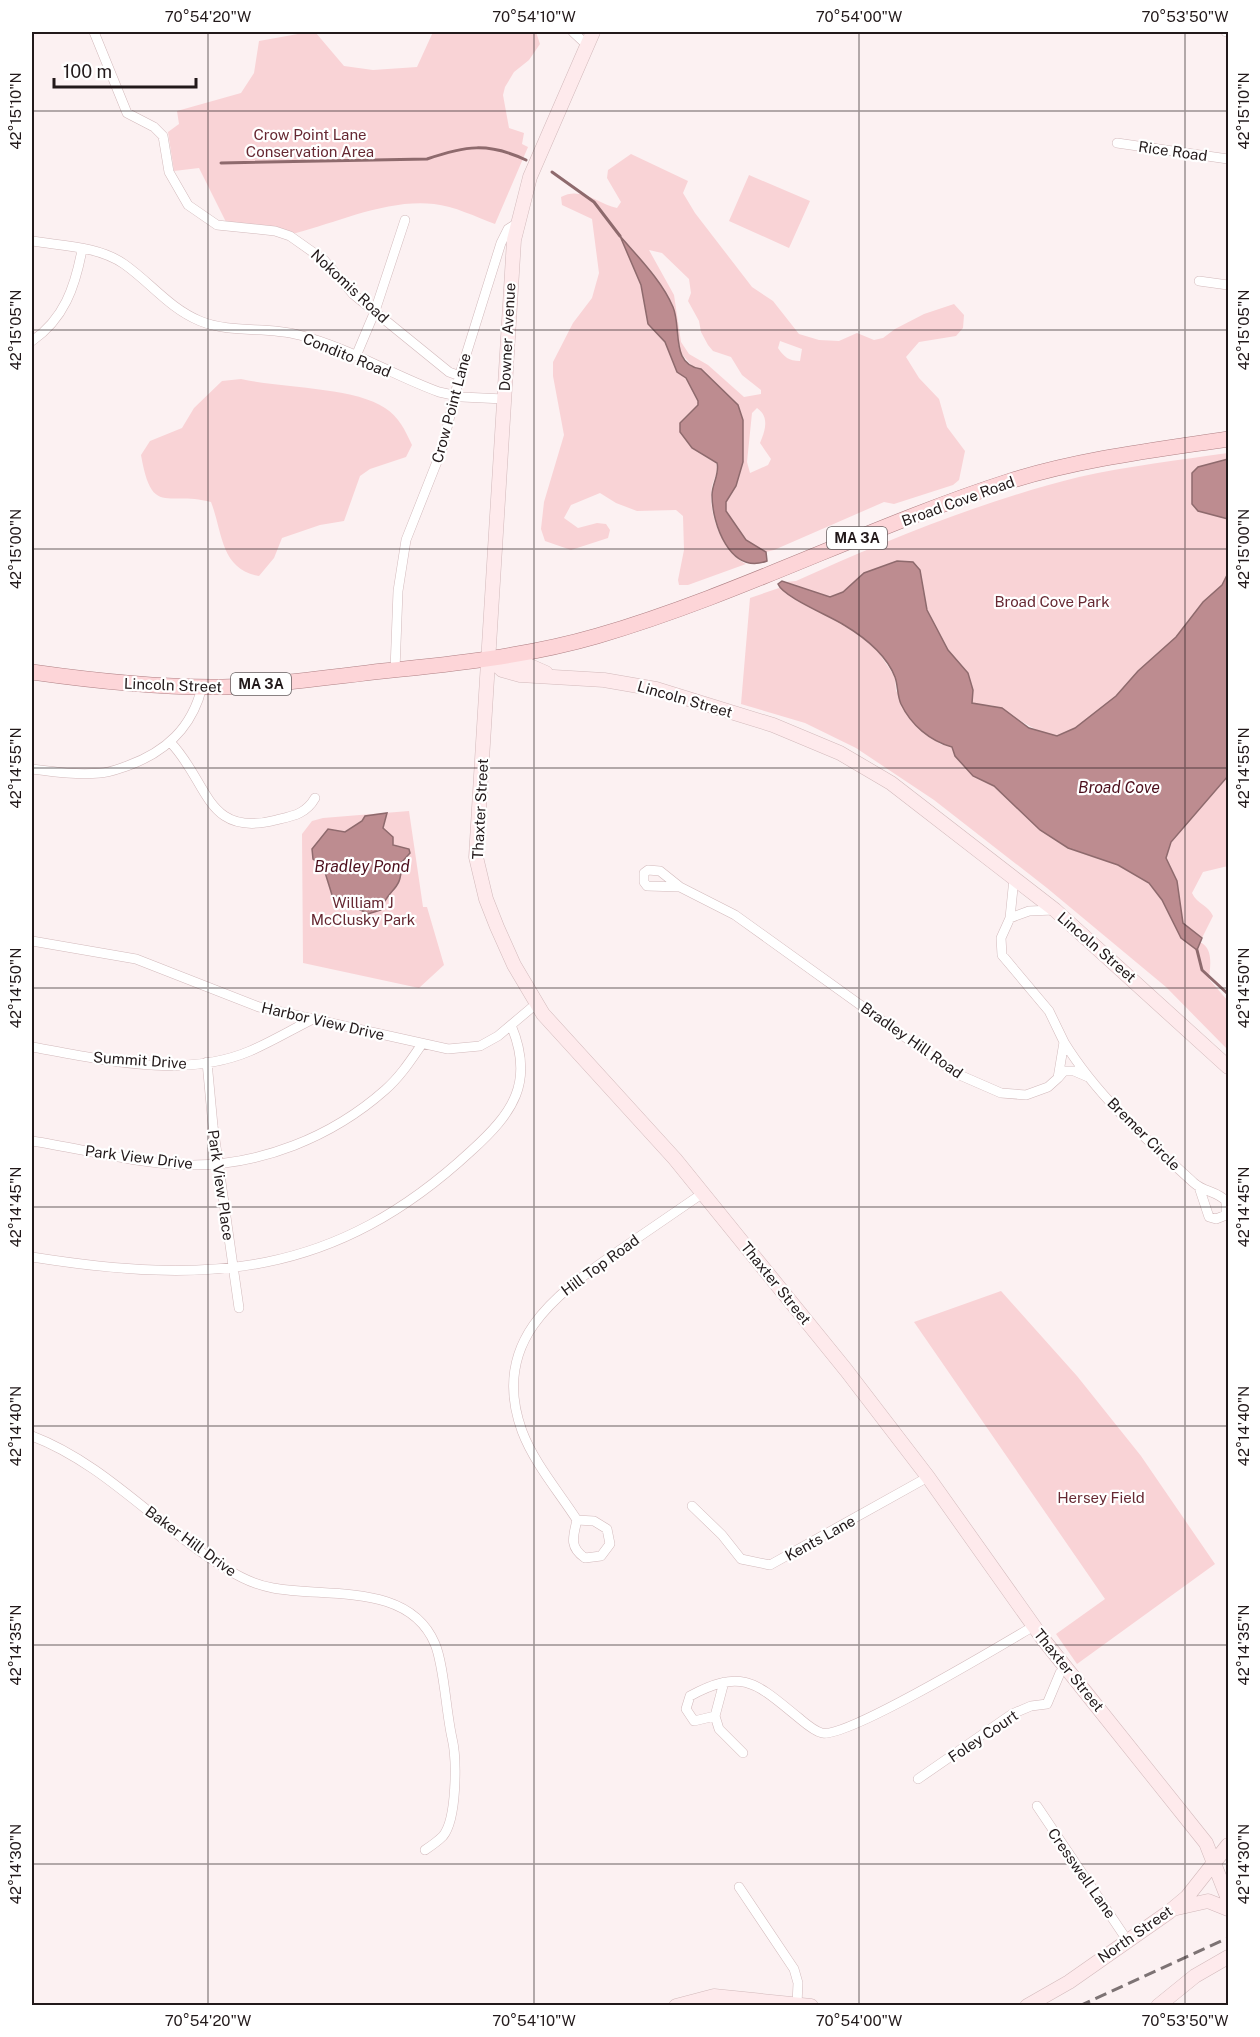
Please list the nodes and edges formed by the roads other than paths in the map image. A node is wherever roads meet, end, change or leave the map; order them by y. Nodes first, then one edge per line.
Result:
1 (94, 32) edge
2 (573, 32) edge
3 (593, 32) edge
4 (587, 45) junction
5 (1117, 143) dead end
6 (1228, 159) edge
7 (405, 220) dead end
8 (516, 224) junction
9 (32, 241) edge
10 (82, 249) junction
11 (1199, 281) dead end
12 (1228, 285) edge
13 (375, 311) junction
14 (32, 341) edge
15 (356, 356) junction
16 (459, 376) junction
17 (455, 396) junction
18 (504, 399) junction
19 (1228, 439) edge
20 (490, 658) junction
21 (395, 670) junction
22 (32, 672) edge
23 (202, 687) junction
24 (171, 743) junction
25 (32, 770) edge
26 (315, 798) dead end
27 (1014, 878) junction
28 (680, 887) dead end
29 (1055, 910) junction
30 (1010, 918) junction
31 (32, 941) edge
32 (536, 1004) junction
33 (311, 1020) junction
34 (511, 1025) junction
35 (1064, 1042) junction
36 (422, 1044) junction
37 (32, 1047) edge
38 (207, 1062) junction
39 (1228, 1067) edge
40 (1058, 1078) junction
41 (1090, 1078) junction
42 (32, 1141) edge
43 (219, 1164) junction
44 (1199, 1187) dead end
45 (703, 1193) junction
46 (32, 1257) edge
47 (234, 1268) junction
48 (238, 1308) dead end
49 (32, 1436) edge
50 (928, 1477) junction
51 (692, 1506) dead end
52 (577, 1520) junction
53 (1034, 1626) junction
54 (1066, 1668) junction
55 (724, 1682) junction
56 (715, 1716) junction
57 (743, 1753) dead end
58 (918, 1779) dead end
59 (1037, 1806) dead end
60 (1228, 1845) edge
61 (425, 1851) dead end
62 (1213, 1863) junction
63 (740, 1887) dead end
64 (1228, 1899) edge
65 (1228, 1909) edge
66 (1169, 1912) junction
67 (1127, 1940) junction
68 (1228, 1957) edge
69 (804, 2005) edge
70 (676, 2006) edge
71 (1027, 2006) edge
72 (1158, 2006) edge

1 - 13 street, Nokomis Road
2 - 4 street
3 - 4 street, Downer Avenue
4 - 8 street, Downer Avenue
5 - 6 street, Rice Road
7 - 13 street
8 - 16 street, Crow Point Lane
8 - 18 street, Downer Avenue
9 - 10 street, Condito Road
10 - 14 street
10 - 15 street, Condito Road
11 - 12 street
13 - 15 street
13 - 16 street, Nokomis Road
15 - 17 street, Condito Road
16 - 17 street, Crow Point Lane
17 - 18 street, Condito Road
17 - 21 street, Crow Point Lane
18 - 20 street, Downer Avenue
19 - 20 main road, Broad Cove Road / MA 3A
20 - 21 main road, Lincoln Street / MA 3A
20 - 27 street, Lincoln Street
20 - 32 street, Thaxter Street
21 - 23 main road, Lincoln Street / MA 3A
22 - 23 main road, Lincoln Street / MA 3A
23 - 24 street
24 - 25 street
24 - 26 street
27 - 29 street, Lincoln Street
27 - 30 street
28 - 40 street, Bradley Hill Road
29 - 30 street
29 - 39 street, Lincoln Street
30 - 35 street
31 - 33 street, Harbor View Drive
32 - 34 street, Harbor View Drive
32 - 45 street, Thaxter Street
33 - 36 street, Harbor View Drive
33 - 38 street, Summit Drive
34 - 36 street, Harbor View Drive
34 - 47 street
35 - 40 street
35 - 41 street, Bremer Circle
36 - 43 street, Park View Drive
37 - 38 street, Summit Drive
38 - 43 street, Park View Place
40 - 41 street
41 - 44 street, Bremer Circle
42 - 43 street, Park View Drive
43 - 47 street, Park View Place
45 - 50 street, Thaxter Street
45 - 52 street, Hill Top Road
46 - 47 street
47 - 48 street, Park View Place
49 - 61 street, Baker Hill Drive
50 - 51 street, Kents Lane
50 - 53 street, Thaxter Street
52 - 52 street
53 - 54 street, Thaxter Street
53 - 55 street
54 - 58 street, Foley Court
54 - 62 street, Thaxter Street
55 - 56 street
55 - 56 street
56 - 57 street
59 - 67 street, Cresswell Lane
60 - 62 street, North Street
62 - 64 street, Thaxter Street
62 - 66 street, North Street
63 - 69 street
65 - 66 street
66 - 67 street, North Street
67 - 71 street, North Street
68 - 72 street
69 - 70 street

